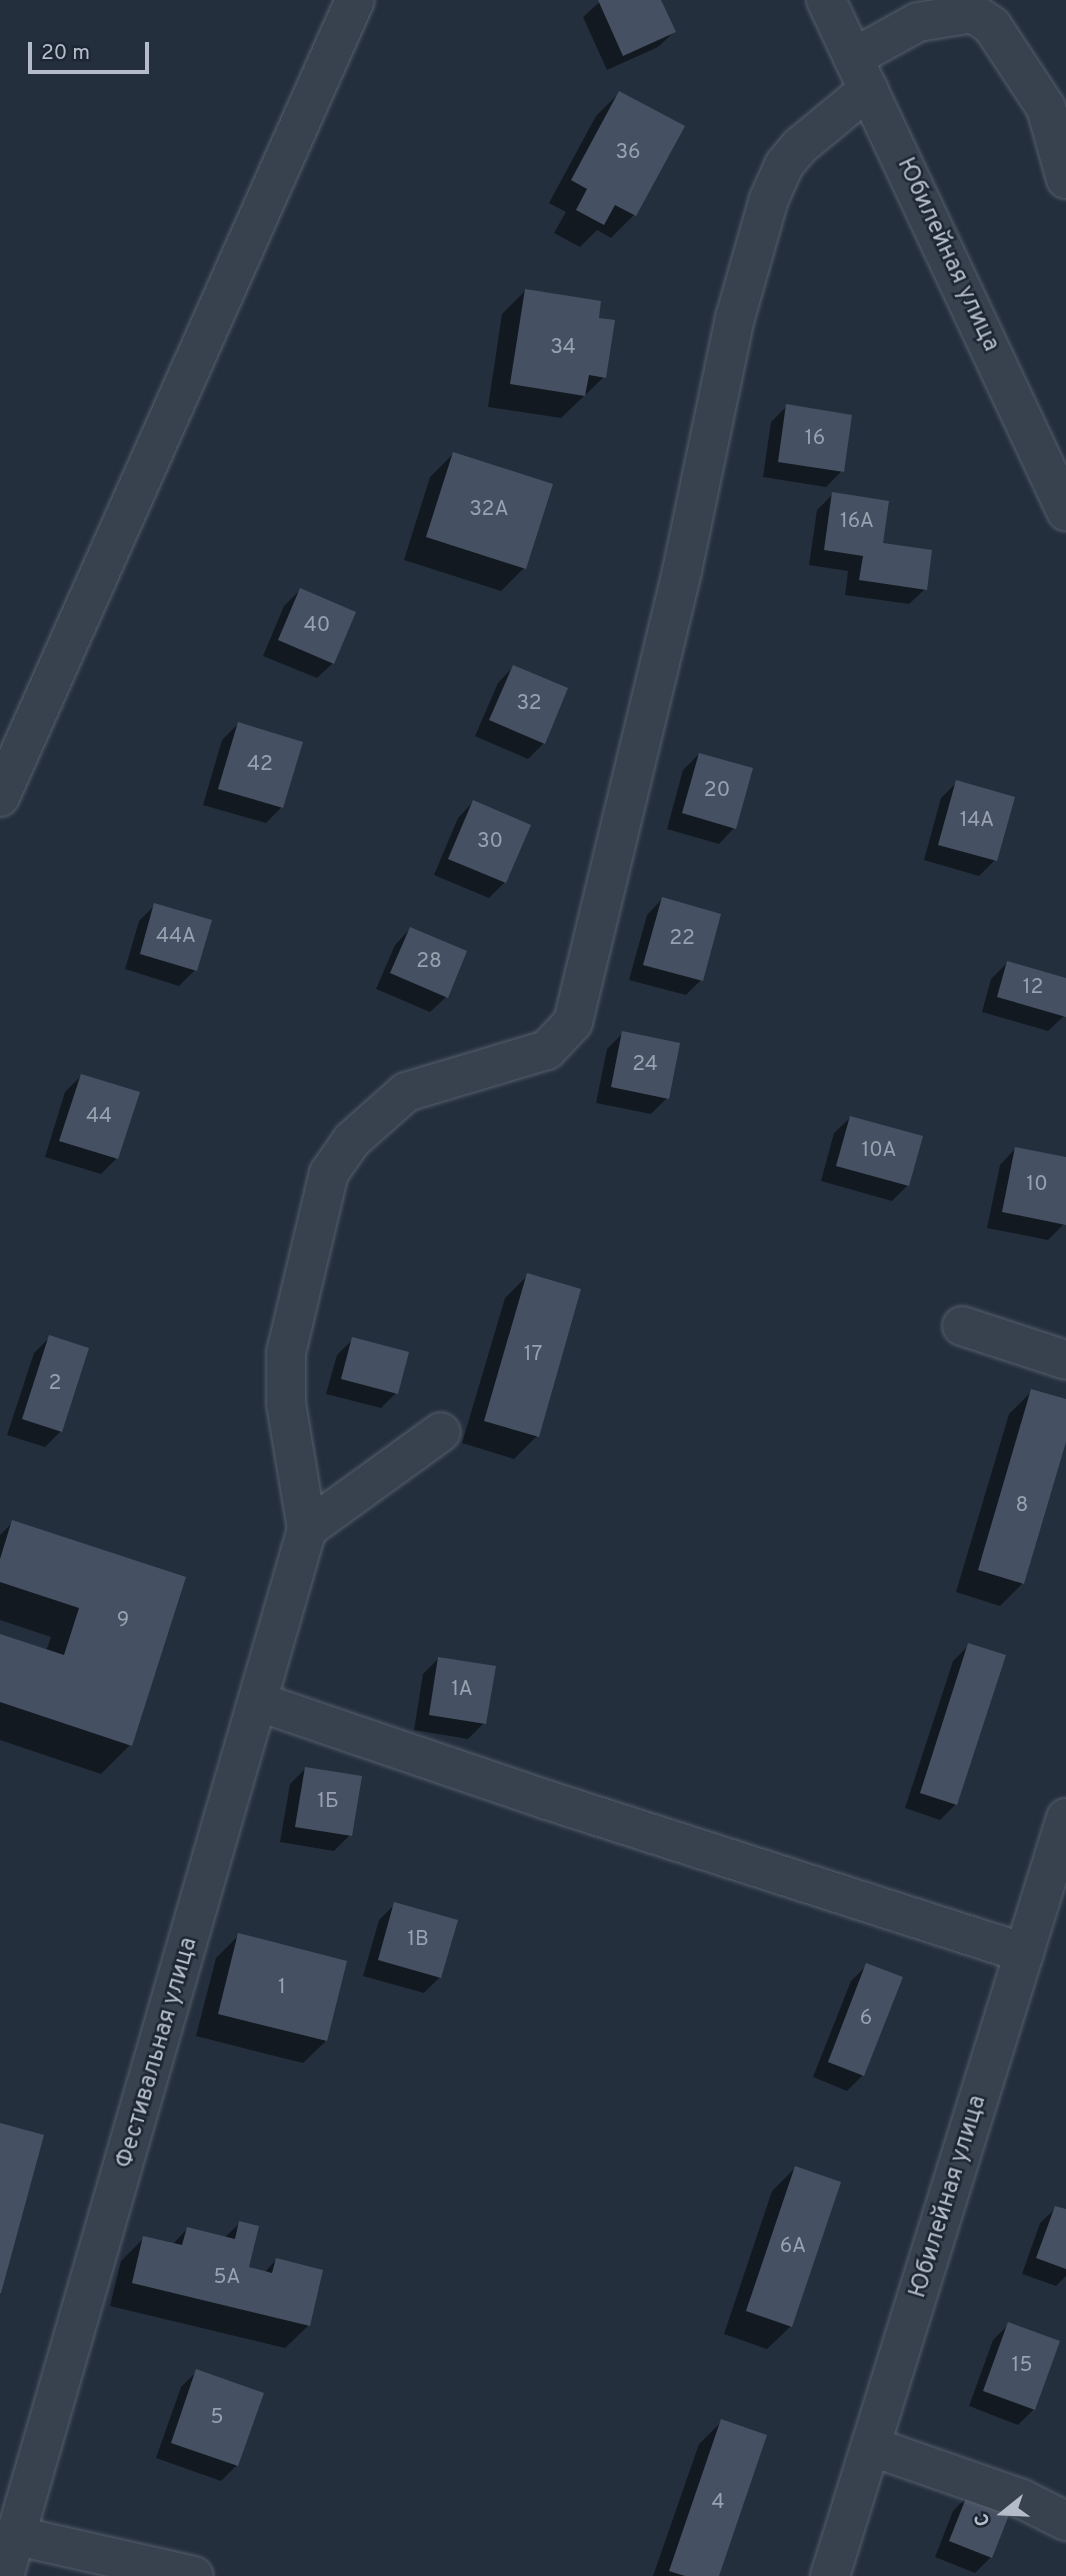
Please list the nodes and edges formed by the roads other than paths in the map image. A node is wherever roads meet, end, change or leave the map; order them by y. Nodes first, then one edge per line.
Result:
1 (355, 0) edge
2 (826, 0) edge
3 (969, 6) edge
4 (861, 74) junction
5 (1066, 179) edge
6 (1066, 511) edge
7 (0, 797) edge
8 (962, 1326) dead end
9 (1066, 1360) edge
10 (441, 1432) dead end
11 (307, 1529) junction
12 (259, 1702) junction
13 (1066, 1818) edge
14 (1024, 1953) junction
15 (873, 2447) junction
16 (1066, 2521) edge
17 (17, 2536) junction
18 (4, 2576) edge
19 (194, 2576) edge
20 (830, 2576) edge

1 - 7 street
2 - 4 street, Юбилейная улица
3 - 4 street
3 - 5 street
4 - 6 street, Юбилейная улица
4 - 11 street
8 - 9 street
10 - 11 street
11 - 12 street, Фестивальная улица
12 - 14 street
12 - 17 street, Фестивальная улица
13 - 14 street, Юбилейная улица
14 - 15 street, Юбилейная улица
15 - 16 street
15 - 20 street, Юбилейная улица
17 - 18 street, Фестивальная улица
17 - 19 street

